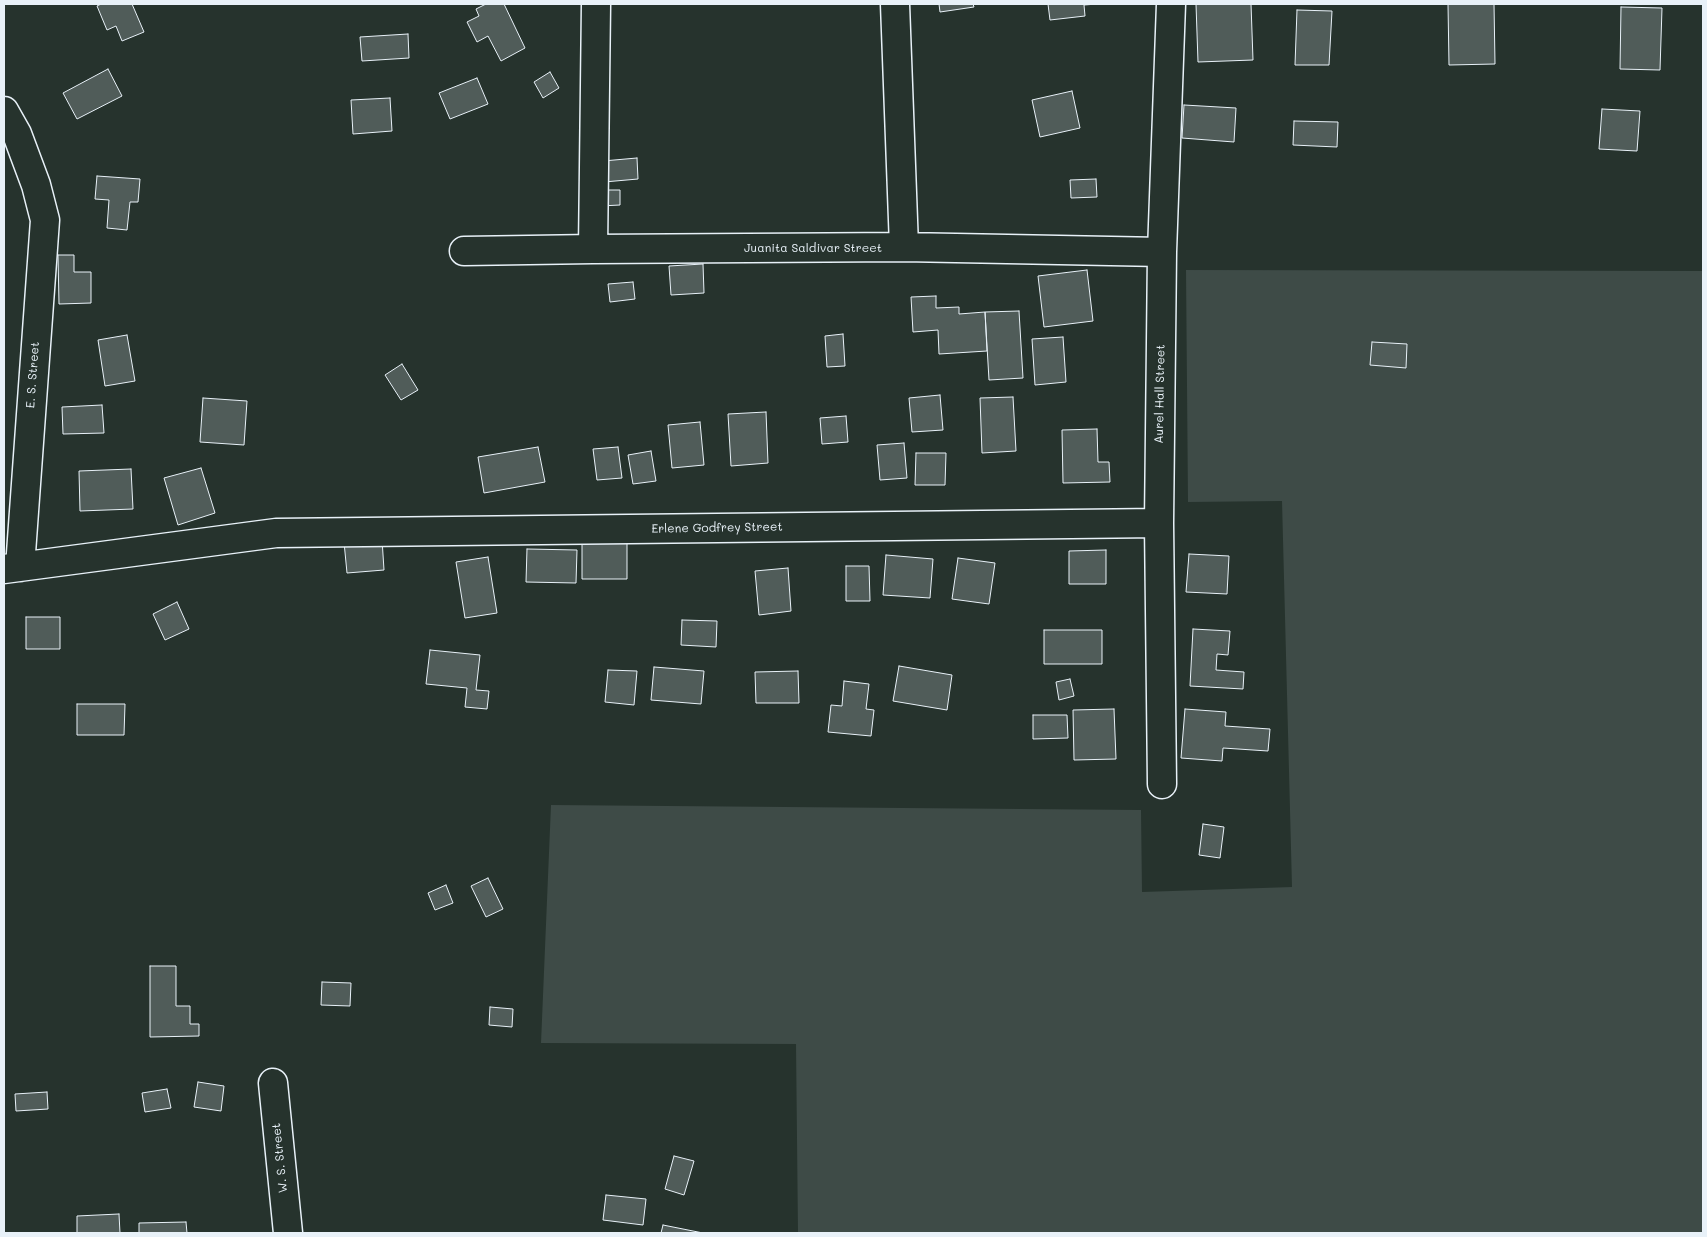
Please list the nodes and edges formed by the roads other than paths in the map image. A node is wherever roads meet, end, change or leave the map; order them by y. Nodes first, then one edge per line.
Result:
1 (596, 4) edge
2 (895, 4) edge
3 (1171, 4) edge
4 (4, 112) edge
5 (904, 247) junction
6 (593, 249) junction
7 (464, 251) dead end
8 (1162, 252) junction
9 (1159, 523) junction
10 (12, 568) edge
11 (1162, 784) dead end
12 (273, 1083) dead end
13 (288, 1233) edge

1 - 6 street
2 - 5 street
3 - 8 street, Aurel Hall Street
4 - 10 street, E. S. Street
5 - 6 street, Juanita Saldivar Street
5 - 8 street, Juanita Saldivar Street
6 - 7 street, Juanita Saldivar Street
8 - 9 street, Aurel Hall Street
9 - 10 street, Erlene Godfrey Street
9 - 11 street, Aurel Hall Street
12 - 13 street, W. S. Street

